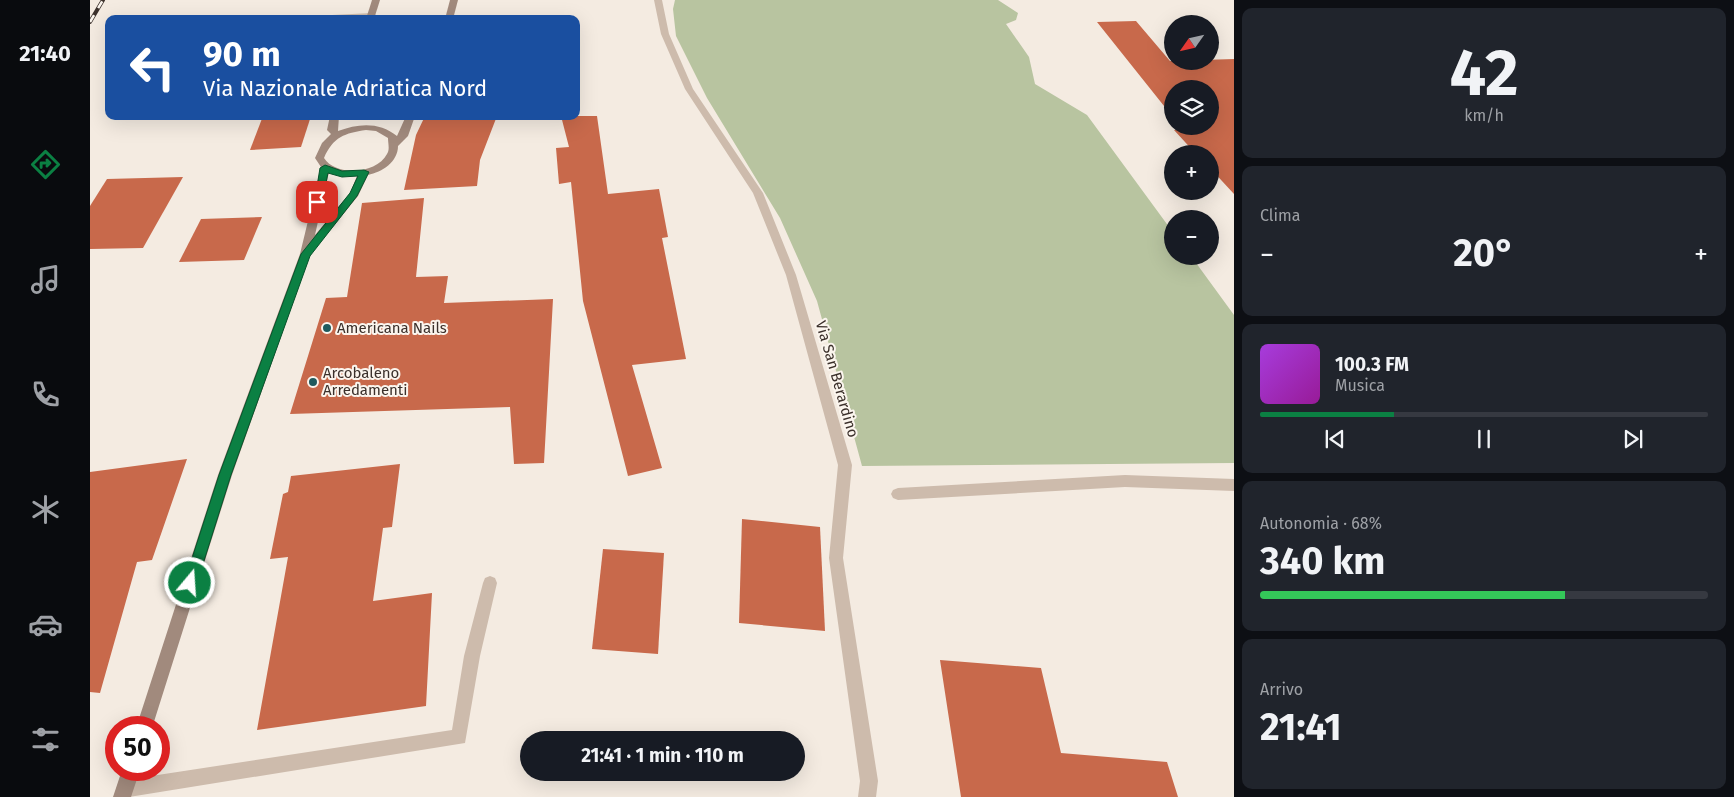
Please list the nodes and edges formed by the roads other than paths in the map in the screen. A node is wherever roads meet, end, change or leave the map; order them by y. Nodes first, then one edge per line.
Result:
1 (376, 0) edge
2 (454, 0) edge
3 (658, 0) edge
4 (372, 15) edge
5 (450, 15) edge
6 (334, 120) edge
7 (364, 120) edge
8 (374, 120) edge
9 (409, 120) edge
10 (367, 128) junction
11 (337, 135) junction
12 (395, 144) junction
13 (325, 168) junction
14 (364, 172) junction
15 (305, 254) junction
16 (1234, 485) edge
17 (898, 494) dead end
18 (490, 583) dead end
19 (148, 716) edge
20 (128, 781) edge
21 (124, 793) edge
22 (867, 797) edge

1 - 4 main road
2 - 5 main road
3 - 22 street, Via San Berardino
6 - 11 main road
7 - 10 main road
8 - 10 main road
9 - 12 main road
10 - 11 main road
10 - 12 main road
11 - 13 main road
12 - 14 main road
13 - 14 main road
13 - 15 main road
14 - 15 main road
15 - 19 main road
16 - 17 street
18 - 21 street
20 - 21 main road

